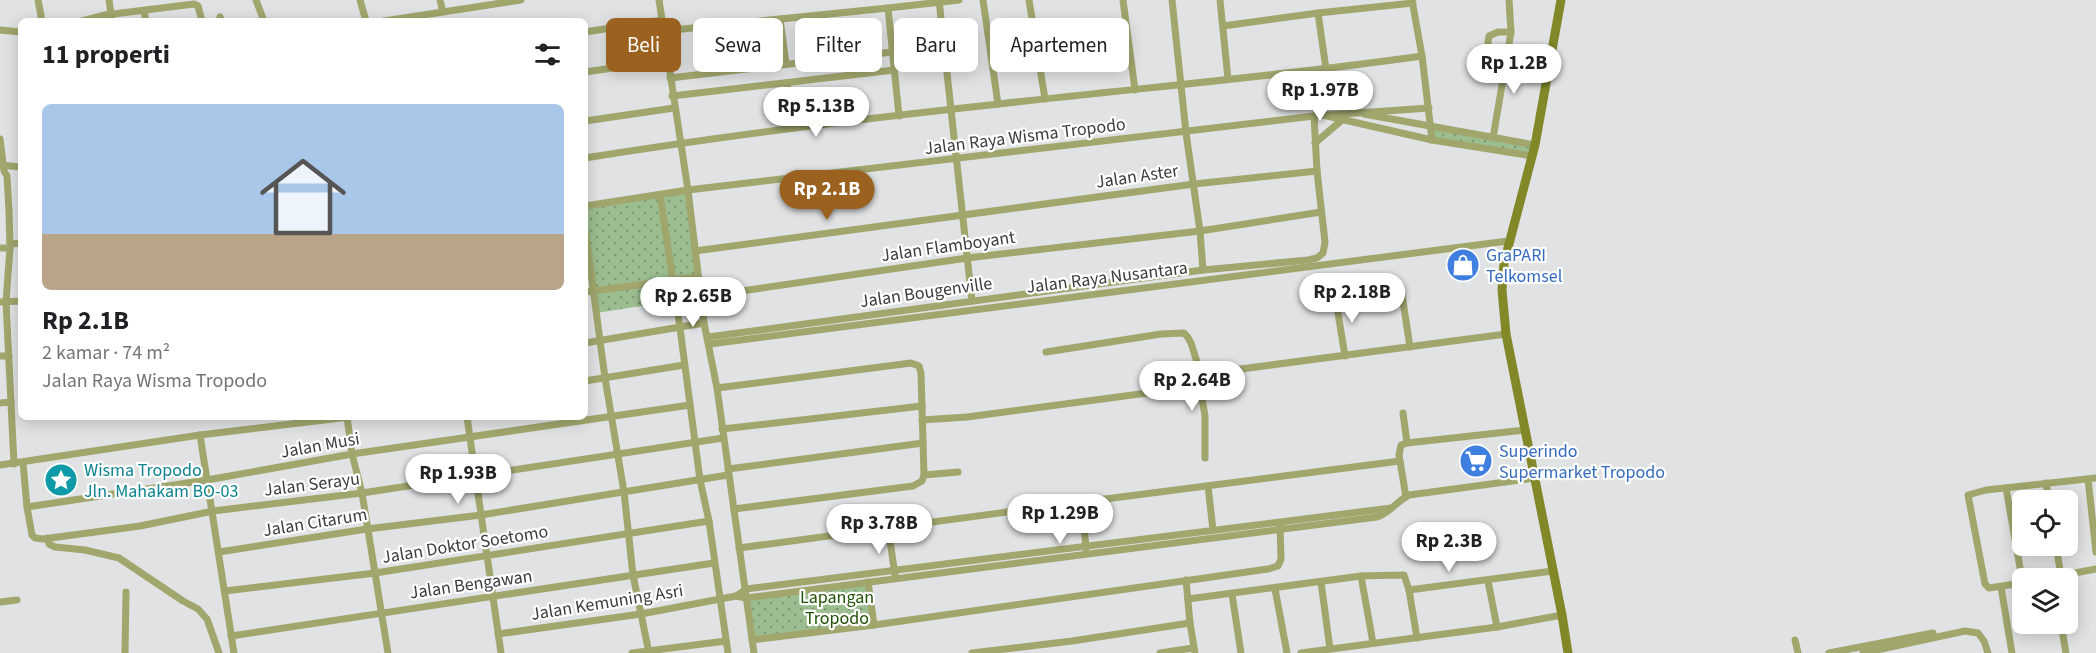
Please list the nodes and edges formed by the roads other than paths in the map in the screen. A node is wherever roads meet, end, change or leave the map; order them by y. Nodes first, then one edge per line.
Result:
1 (38, 0) edge
2 (109, 0) edge
3 (256, 0) edge
4 (360, 0) edge
5 (440, 0) edge
6 (520, 0) edge
7 (659, 0) edge
8 (959, 0) edge
9 (983, 0) edge
10 (1029, 0) edge
11 (1123, 0) edge
12 (1172, 0) edge
13 (1220, 0) edge
14 (1509, 0) edge
15 (1561, 0) edge
16 (939, 1) edge
17 (1412, 2) edge
18 (472, 4) edge
19 (888, 8) junction
20 (144, 11) junction
21 (444, 12) junction
22 (1318, 13) junction
23 (112, 17) edge
24 (41, 18) edge
25 (145, 18) edge
26 (200, 18) edge
27 (263, 18) edge
28 (365, 18) edge
29 (413, 18) edge
30 (662, 18) edge
31 (783, 19) edge
32 (1223, 26) junction
33 (606, 29) edge
34 (0, 30) edge
35 (18, 32) edge
36 (588, 32) edge
37 (1511, 32) junction
38 (783, 42) edge
39 (892, 52) junction
40 (1422, 56) junction
41 (1486, 56) dead end
42 (786, 64) junction
43 (606, 69) edge
44 (1326, 69) junction
45 (894, 70) joint
46 (588, 72) edge
47 (669, 72) edge
48 (894, 72) edge
49 (670, 78) junction
50 (1228, 79) junction
51 (787, 84) junction
52 (1181, 85) junction
53 (1135, 90) junction
54 (672, 96) junction
55 (1045, 99) junction
56 (998, 104) junction
57 (674, 108) junction
58 (1429, 108) junction
59 (951, 109) junction
60 (1353, 112) junction
61 (1325, 115) junction
62 (899, 116) junction
63 (1314, 116) junction
64 (1342, 120) junction
65 (588, 121) edge
66 (1431, 127) junction
67 (794, 128) junction
68 (1186, 133) junction
69 (1493, 138) junction
70 (0, 139) edge
71 (1432, 140) junction
72 (679, 143) junction
73 (1315, 143) junction
74 (1535, 145) junction
75 (1532, 156) junction
76 (588, 158) edge
77 (957, 159) junction
78 (18, 167) edge
79 (3, 169) edge
80 (1317, 171) junction
81 (1194, 184) junction
82 (688, 190) junction
83 (660, 195) junction
84 (588, 207) edge
85 (0, 211) edge
86 (9, 211) junction
87 (1321, 212) junction
88 (963, 215) junction
89 (1200, 231) junction
90 (1508, 241) junction
91 (18, 244) edge
92 (10, 246) junction
93 (0, 248) edge
94 (695, 251) junction
95 (968, 258) junction
96 (1203, 270) junction
97 (698, 277) junction
98 (673, 280) junction
99 (589, 292) edge
100 (1335, 295) dead end
101 (1402, 295) dead end
102 (701, 297) junction
103 (18, 301) edge
104 (972, 301) junction
105 (3, 302) edge
106 (703, 324) junction
107 (680, 328) junction
108 (1506, 334) junction
109 (710, 339) junction
110 (600, 341) junction
111 (588, 343) edge
112 (1410, 347) junction
113 (1046, 352) dead end
114 (0, 356) edge
115 (9, 356) junction
116 (1345, 356) junction
117 (684, 365) junction
118 (1203, 374) junction
119 (605, 378) junction
120 (588, 381) edge
121 (1200, 386) junction
122 (717, 388) junction
123 (10, 402) junction
124 (0, 403) edge
125 (690, 405) junction
126 (922, 406) junction
127 (1403, 413) dead end
128 (18, 415) edge
129 (11, 416) junction
130 (612, 418) junction
131 (323, 420) edge
132 (348, 420) edge
133 (467, 420) edge
134 (922, 420) junction
135 (1525, 430) junction
136 (722, 433) junction
137 (200, 435) junction
138 (469, 438) junction
139 (695, 441) junction
140 (923, 443) junction
141 (1407, 443) junction
142 (352, 454) junction
143 (617, 454) junction
144 (1205, 458) dead end
145 (1400, 461) junction
146 (23, 463) junction
147 (14, 464) junction
148 (0, 465) edge
149 (728, 472) junction
150 (958, 472) dead end
151 (924, 475) junction
152 (476, 476) junction
153 (1535, 478) junction
154 (2092, 478) edge
155 (207, 480) junction
156 (700, 480) junction
157 (2046, 483) junction
158 (1208, 486) junction
159 (2006, 488) junction
160 (2047, 490) edge
161 (624, 492) junction
162 (362, 493) junction
163 (1406, 497) junction
164 (1082, 502) junction
165 (27, 508) junction
166 (1391, 508) junction
167 (734, 509) junction
168 (213, 511) junction
169 (481, 515) junction
170 (709, 520) junction
171 (1280, 521) junction
172 (888, 527) junction
173 (368, 529) junction
174 (1213, 530) junction
175 (1281, 530) junction
176 (627, 533) junction
177 (2095, 535) edge
178 (47, 538) junction
179 (739, 549) junction
180 (1087, 550) junction
181 (219, 552) junction
182 (2096, 552) edge
183 (488, 556) junction
184 (714, 563) junction
185 (2020, 568) edge
186 (2096, 569) edge
187 (1553, 571) junction
188 (375, 573) junction
189 (2078, 573) edge
190 (633, 575) junction
191 (894, 575) junction
192 (1361, 576) junction
193 (1186, 580) junction
194 (1488, 581) junction
195 (868, 582) junction
196 (1321, 582) junction
197 (2012, 584) edge
198 (2001, 587) junction
199 (746, 589) junction
200 (1275, 589) junction
201 (1409, 590) junction
202 (225, 591) junction
203 (126, 592) dead end
204 (1232, 594) junction
205 (493, 596) junction
206 (736, 596) junction
207 (746, 597) junction
208 (720, 599) junction
209 (1188, 599) junction
210 (16, 600) dead end
211 (0, 602) edge
212 (381, 612) junction
213 (641, 614) junction
214 (1562, 615) junction
215 (1190, 623) junction
216 (874, 625) junction
217 (1497, 627) junction
218 (1965, 631) junction
219 (498, 634) junction
220 (2063, 634) edge
221 (231, 636) junction
222 (1417, 638) junction
223 (752, 640) junction
224 (1795, 640) dead end
225 (726, 641) junction
226 (1373, 644) junction
227 (1042, 649) edge
228 (1330, 649) junction
229 (1194, 651) edge
230 (648, 652) edge
231 (125, 653) edge
232 (219, 653) edge
233 (234, 653) edge
234 (386, 653) edge
235 (501, 653) edge
236 (632, 653) edge
237 (728, 653) edge
238 (754, 653) edge
239 (972, 653) edge
240 (1160, 653) edge
241 (1241, 653) edge
242 (1287, 653) edge
243 (1301, 653) edge
244 (1568, 653) edge
245 (1798, 653) edge
246 (1829, 653) edge
247 (1863, 653) edge
248 (1988, 653) edge
249 (2012, 653) edge
250 (2067, 653) edge

1 - 24 street
2 - 23 street
3 - 27 street
4 - 28 street
5 - 21 street
6 - 18 street
7 - 30 street
8 - 16 street
9 - 56 street
10 - 55 street
11 - 53 street
12 - 52 street
13 - 32 street
14 - 37 street
15 - 74 main road
16 - 19 street
16 - 59 street
17 - 22 street
17 - 40 street
18 - 21 street
19 - 31 street
19 - 39 street
20 - 23 street
20 - 25 street
20 - 26 street
21 - 29 street
22 - 32 street
22 - 44 street
32 - 50 street
33 - 36 street
34 - 35 street
37 - 41 street
37 - 69 street
38 - 42 street
39 - 42 street
39 - 45 street
40 - 44 street
40 - 58 street
42 - 49 street
43 - 46 street
44 - 50 street
45 - 51 street
47 - 49 street
48 - 62 street
49 - 54 street
50 - 52 street
51 - 54 street
51 - 67 street
52 - 53 street
52 - 68 street
53 - 55 street
54 - 57 street
55 - 56 street
56 - 59 street
57 - 65 street
57 - 72 street
58 - 60 street
58 - 66 street
59 - 62 street
59 - 77 street
60 - 61 street, Jalan Raya Wisma Tropodo
60 - 66 street
61 - 63 street, Jalan Raya Wisma Tropodo
61 - 64 street
62 - 67 street
63 - 68 street, Jalan Raya Wisma Tropodo
63 - 73 street
64 - 71 street
64 - 73 street
66 - 69 street
66 - 71 street
67 - 72 street
68 - 77 street, Jalan Raya Wisma Tropodo
68 - 81 street
69 - 74 street
70 - 79 street
71 - 75 street
72 - 76 street
72 - 82 street
73 - 80 street
74 - 75 main road
75 - 90 main road
77 - 82 street, Jalan Raya Wisma Tropodo
77 - 88 street
78 - 79 street
79 - 86 street
80 - 81 street, Jalan Aster
80 - 87 street
81 - 88 street, Jalan Aster
81 - 89 street
82 - 83 street, Jalan Raya Wisma Tropodo
82 - 94 street
83 - 84 street, Jalan Raya Wisma Tropodo
83 - 98 street
85 - 86 street
86 - 92 street
87 - 89 street, Jalan Flamboyant
87 - 96 street, Jalan Bougenville
88 - 94 street, Jalan Aster
88 - 95 street
89 - 95 street, Jalan Flamboyant
89 - 96 street
90 - 108 main road
90 - 109 street, Jalan Raya Nusantara
91 - 92 street
92 - 93 street
92 - 105 street
94 - 97 street
95 - 102 street, Jalan Flamboyant
95 - 104 street
96 - 104 street, Jalan Bougenville
97 - 98 street
97 - 102 street
98 - 99 street
98 - 107 street
99 - 110 street
100 - 116 street
101 - 112 street
102 - 106 street
103 - 105 street
104 - 109 street, Jalan Bougenville
105 - 115 street
106 - 107 street
106 - 109 street
107 - 110 street
107 - 117 street
108 - 112 street
108 - 135 main road
109 - 122 street
110 - 111 street
110 - 119 street
112 - 116 street
113 - 118 street
114 - 115 street
115 - 123 street
116 - 118 street
117 - 119 street
117 - 125 street
118 - 121 street
119 - 120 street
119 - 130 street
121 - 134 street
121 - 144 street
122 - 126 street
122 - 136 street
123 - 124 street
123 - 129 street
125 - 130 street, Jalan Musi
125 - 139 street
126 - 134 street
126 - 136 street, Jalan Serayu
127 - 141 street
128 - 129 street
129 - 147 street
130 - 138 street, Jalan Musi
130 - 143 street
131 - 137 street
132 - 142 street
133 - 138 street
134 - 140 street
135 - 141 street
135 - 153 main road
136 - 139 street, Jalan Serayu
136 - 149 street
137 - 146 street
137 - 155 street
138 - 142 street, Jalan Musi
138 - 152 street
139 - 143 street, Jalan Serayu
139 - 156 street
140 - 149 street, Jalan Citarum
140 - 151 street
141 - 145 street
142 - 155 street, Jalan Musi
142 - 162 street
143 - 152 street, Jalan Serayu
143 - 161 street
145 - 158 street
145 - 163 street
146 - 147 street
146 - 165 street
147 - 148 street
149 - 156 street, Jalan Citarum
149 - 167 street
150 - 151 street
151 - 167 street
152 - 162 street, Jalan Serayu
152 - 169 street
153 - 163 street
153 - 187 main road
154 - 157 street
154 - 177 street
155 - 165 street, Jalan Musi
155 - 168 street
156 - 161 street, Jalan Citarum
156 - 170 street
157 - 159 street
157 - 160 street
158 - 164 street
158 - 174 street
159 - 185 street
159 - 198 street
161 - 169 street, Jalan Citarum
161 - 176 street
162 - 168 street, Jalan Serayu
162 - 173 street
163 - 166 street
164 - 172 street
164 - 180 street
165 - 178 street
166 - 171 street
166 - 175 street
167 - 179 street
168 - 178 street, Jalan Serayu
168 - 181 street
169 - 173 street, Jalan Citarum
169 - 183 street
170 - 176 street, Jalan Doktor Soetomo
170 - 184 street
171 - 174 street
171 - 175 street
172 - 179 street
172 - 191 street
173 - 181 street, Jalan Citarum
173 - 188 street
174 - 180 street
175 - 180 street
175 - 193 street
176 - 183 street, Jalan Doktor Soetomo
176 - 190 street
177 - 182 street
178 - 232 street
179 - 199 street
180 - 191 street
181 - 202 street
183 - 188 street, Jalan Doktor Soetomo
183 - 205 street
184 - 190 street, Jalan Bengawan
184 - 208 street
186 - 189 street
187 - 194 street
187 - 214 main road
188 - 202 street, Jalan Doktor Soetomo
188 - 212 street
190 - 205 street, Jalan Bengawan
190 - 213 street
191 - 195 street
191 - 199 street
192 - 196 street
192 - 201 street
192 - 226 street
193 - 209 street
193 - 216 street
194 - 201 street
194 - 217 street
195 - 207 street
195 - 216 street
196 - 200 street
196 - 228 street
197 - 198 street
198 - 249 street
199 - 206 street
199 - 207 street
200 - 204 street
200 - 242 street
201 - 222 street
202 - 221 street
203 - 231 street
204 - 209 street
204 - 241 street
205 - 212 street, Jalan Bengawan
205 - 219 street
206 - 207 street
206 - 208 street, Jalan Kemuning Asri
207 - 223 street
208 - 213 street, Jalan Kemuning Asri
208 - 225 street
209 - 215 street
210 - 211 street
212 - 221 street, Jalan Bengawan
212 - 234 street
213 - 219 street, Jalan Kemuning Asri
213 - 230 street
214 - 217 street
214 - 244 main road
215 - 227 street
215 - 229 street
216 - 223 street
217 - 222 street
218 - 246 street
218 - 247 street
218 - 248 street
219 - 235 street
220 - 250 street
221 - 233 street
222 - 226 street
223 - 238 street
224 - 245 street
225 - 230 street
225 - 237 street
226 - 228 street
227 - 239 street
228 - 243 street
229 - 240 street
230 - 236 street

